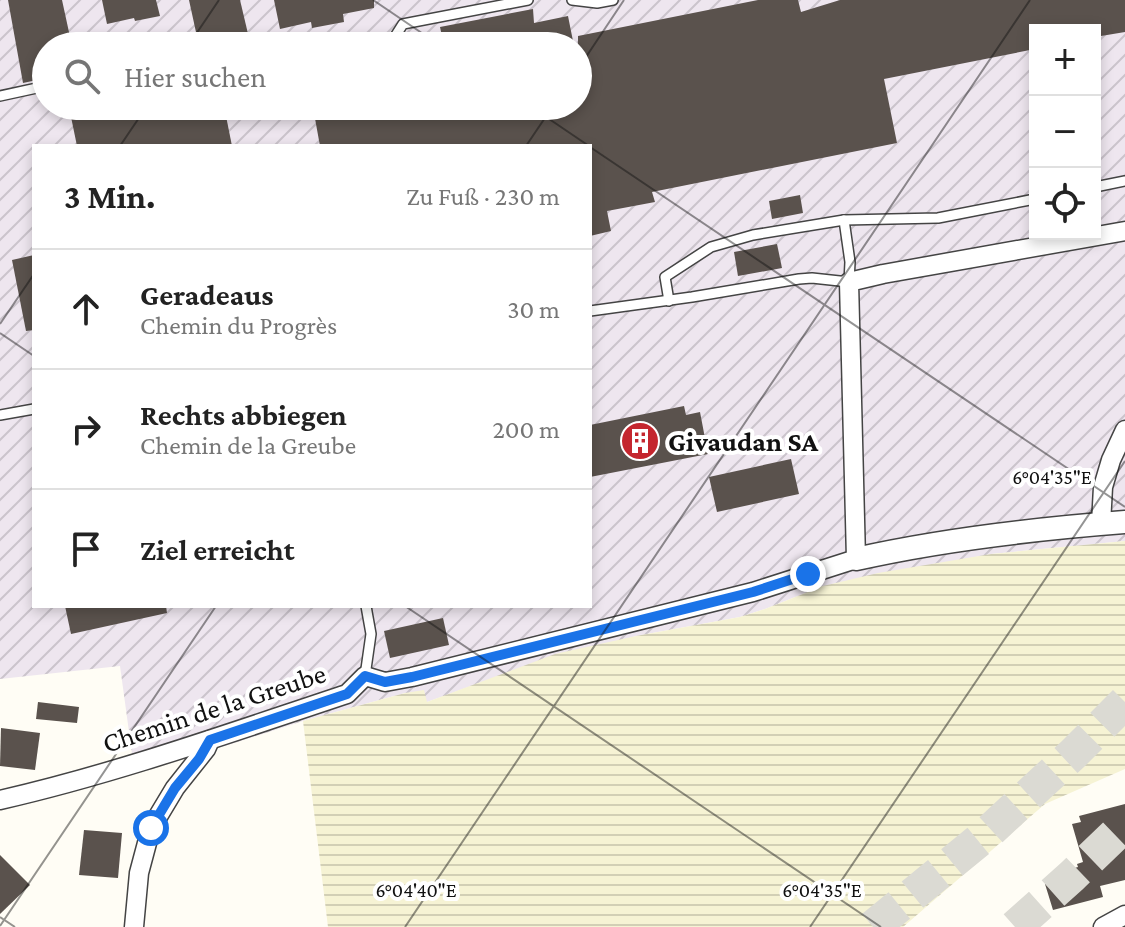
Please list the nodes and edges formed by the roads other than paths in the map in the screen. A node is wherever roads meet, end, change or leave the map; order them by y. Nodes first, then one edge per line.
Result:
1 (528, 0) edge
2 (572, 0) edge
3 (613, 0) edge
4 (398, 32) edge
5 (32, 89) edge
6 (0, 96) edge
7 (1125, 181) edge
8 (1101, 186) edge
9 (1029, 200) edge
10 (844, 220) junction
11 (1125, 231) edge
12 (849, 282) junction
13 (669, 301) junction
14 (592, 311) edge
15 (32, 409) edge
16 (0, 415) edge
17 (1125, 430) edge
18 (1125, 522) edge
19 (1101, 524) junction
20 (856, 559) junction
21 (366, 608) edge
22 (365, 676) junction
23 (210, 740) junction
24 (0, 800) edge
25 (1125, 915) edge
26 (134, 927) edge
27 (1103, 927) edge

1 - 4 lane
2 - 3 lane
5 - 6 lane
7 - 8 lane
9 - 10 lane
10 - 12 lane
10 - 13 lane
11 - 12 street
12 - 13 lane
12 - 20 street
13 - 14 lane
15 - 16 lane
17 - 19 street
18 - 19 street
19 - 20 street
20 - 22 street, Chemin de la Greube
21 - 22 lane
22 - 23 street, Chemin de la Greube
23 - 24 street, Chemin de la Greube
23 - 26 street
25 - 27 street

